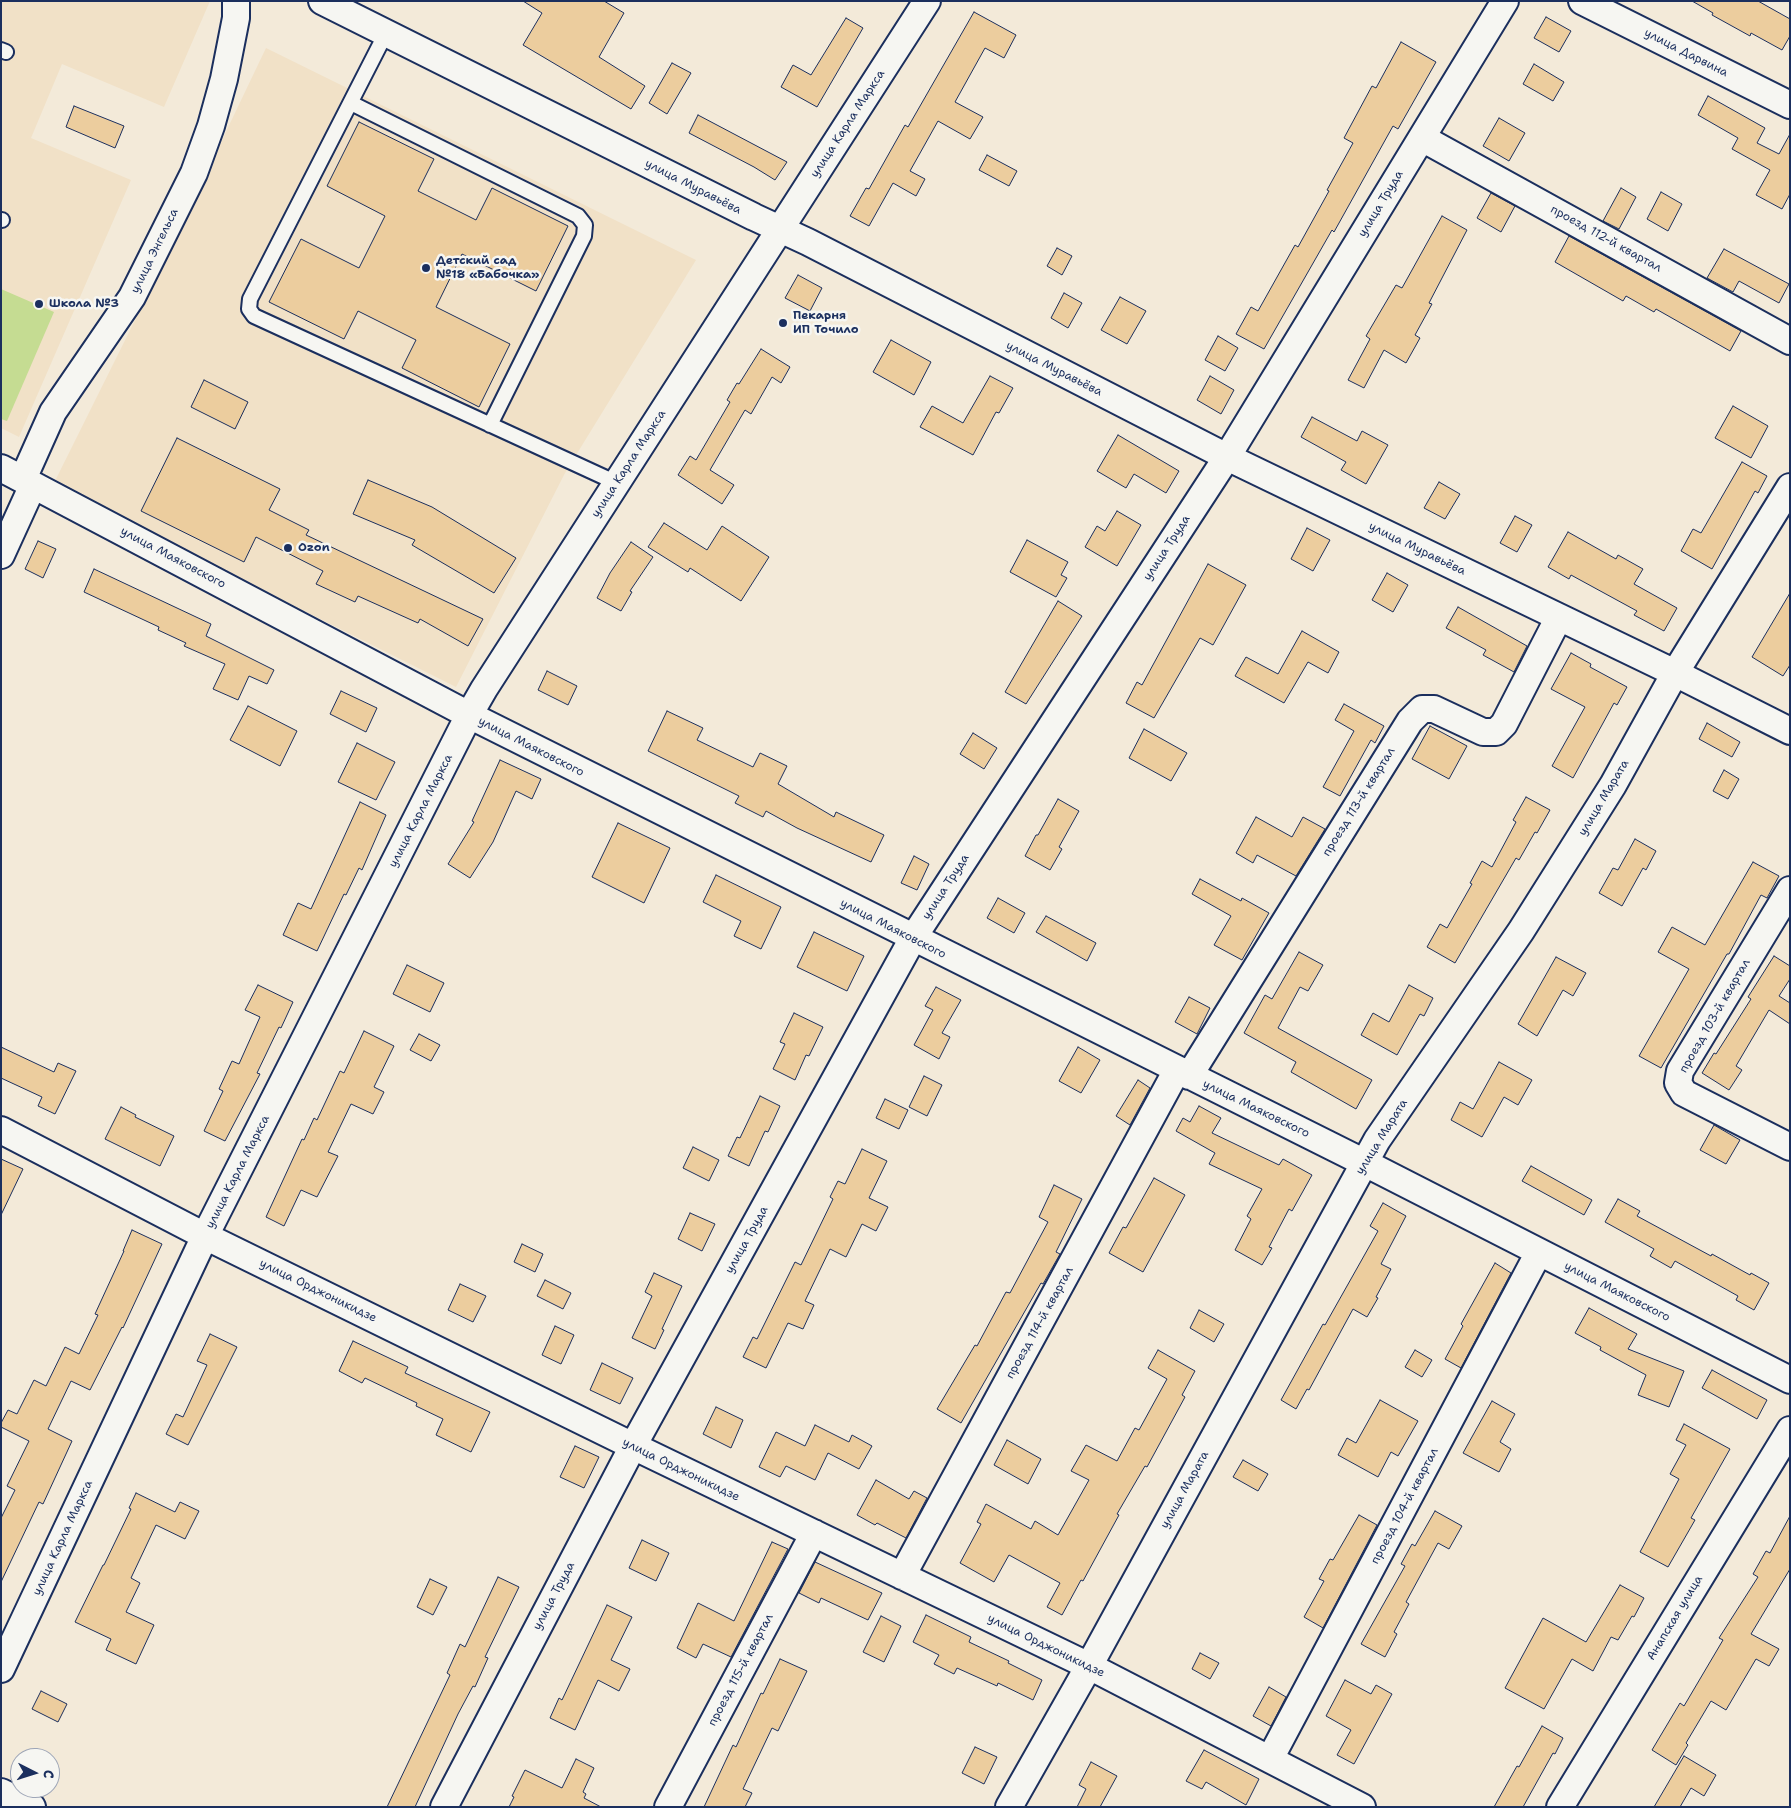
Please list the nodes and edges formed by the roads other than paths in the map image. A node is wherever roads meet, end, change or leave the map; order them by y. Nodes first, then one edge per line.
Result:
1 (236, 1) edge
2 (322, 1) edge
3 (926, 1) edge
4 (1505, 1) edge
5 (1582, 1) edge
6 (349, 7) edge
7 (386, 33) junction
8 (350, 103) junction
9 (1790, 105) edge
10 (1422, 138) junction
11 (780, 230) junction
12 (1790, 341) edge
13 (490, 425) junction
14 (1227, 457) junction
15 (19, 477) edge
16 (617, 483) junction
17 (1790, 487) edge
18 (1, 555) edge
19 (1559, 617) junction
20 (1675, 673) junction
21 (469, 715) junction
22 (1790, 730) edge
23 (1790, 890) edge
24 (913, 938) junction
25 (1183, 1073) junction
26 (1, 1130) edge
27 (1790, 1147) edge
28 (1364, 1163) junction
29 (205, 1236) junction
30 (1539, 1252) junction
31 (1790, 1380) edge
32 (1790, 1430) edge
33 (633, 1446) junction
34 (814, 1533) junction
35 (902, 1576) junction
36 (1089, 1666) junction
37 (1, 1669) edge
38 (1270, 1759) junction
39 (1, 1792) edge
40 (32, 1807) edge
41 (444, 1807) edge
42 (668, 1807) edge
43 (1009, 1807) edge
44 (1362, 1807) edge
45 (1560, 1807) edge

1 - 15 street, улица Энгельса
2 - 6 street, улица Муравьёва
3 - 11 street, улица Карла Маркса
4 - 10 street, улица Труда
5 - 9 street, улица Дарвина
6 - 7 street, улица Муравьёва
7 - 8 lane
7 - 11 street, улица Муравьёва
8 - 13 lane
8 - 13 lane
10 - 12 street, проезд 112-й квартал
10 - 14 street, улица Труда
11 - 14 street, улица Муравьёва
11 - 16 street, улица Карла Маркса
13 - 16 lane
14 - 19 street, улица Муравьёва
14 - 24 street, улица Труда
15 - 18 street, улица Энгельса
15 - 21 street, улица Маяковского
16 - 21 street, улица Карла Маркса
17 - 20 street, улица Марата
19 - 20 street, улица Муравьёва
19 - 25 street, проезд 113-й квартал
20 - 22 street, улица Муравьёва
20 - 28 street, улица Марата
21 - 24 street, улица Маяковского
21 - 29 street, улица Карла Маркса
23 - 27 street, проезд 103-й квартал
24 - 25 street, улица Маяковского
24 - 33 street, улица Труда
25 - 28 street, улица Маяковского
25 - 35 street, проезд 114-й квартал
26 - 29 street, улица Орджоникидзе
28 - 30 street, улица Маяковского
28 - 36 street, улица Марата
29 - 33 street, улица Орджоникидзе
29 - 37 street, улица Карла Маркса
30 - 31 street, улица Маяковского
30 - 38 street, проезд 104-й квартал
32 - 45 street, Анапская улица
33 - 34 street, улица Орджоникидзе
33 - 41 street, улица Труда
34 - 35 street, улица Орджоникидзе
34 - 42 street, проезд 115-й квартал
35 - 36 street, улица Орджоникидзе
36 - 38 street, улица Орджоникидзе
36 - 43 street, улица Марата
38 - 44 street, улица Орджоникидзе
39 - 40 street

